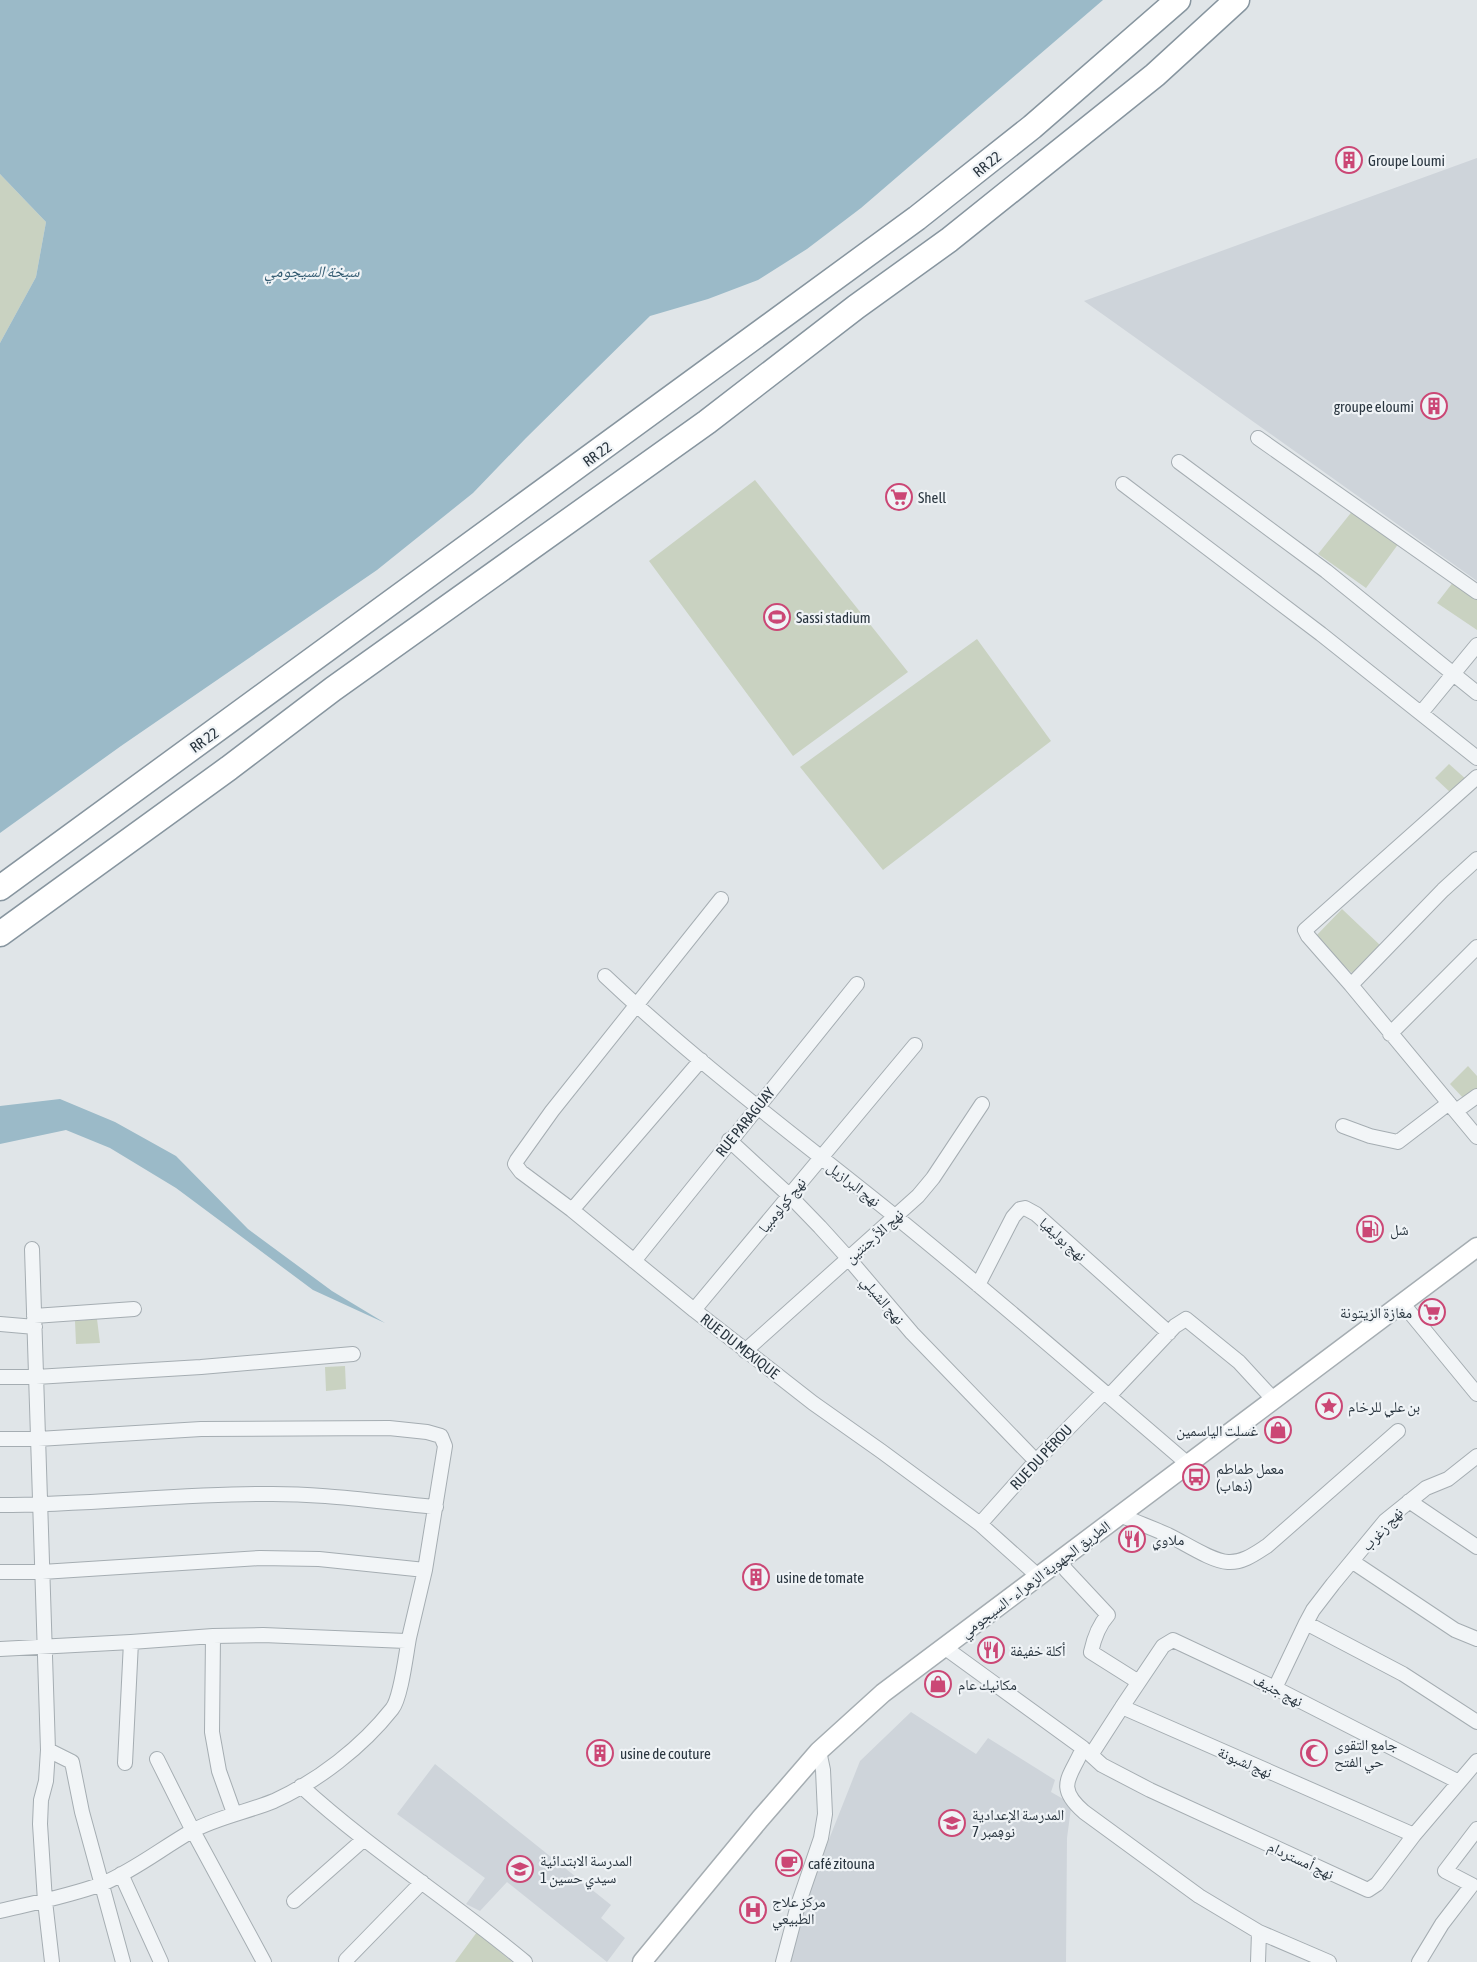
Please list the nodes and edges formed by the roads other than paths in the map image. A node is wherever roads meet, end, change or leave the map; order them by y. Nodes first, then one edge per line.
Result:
1 (1178, 0) edge
2 (1237, 0) edge
3 (1258, 438) dead end
4 (1179, 462) dead end
5 (1123, 484) dead end
6 (1477, 592) edge
7 (1477, 645) edge
8 (1454, 675) junction
9 (1477, 693) edge
10 (1421, 713) junction
11 (1477, 758) edge
12 (1477, 777) edge
13 (1477, 859) edge
14 (0, 888) edge
15 (721, 899) dead end
16 (0, 934) edge
17 (1477, 947) edge
18 (605, 976) dead end
19 (857, 984) dead end
20 (1351, 985) junction
21 (636, 1005) junction
22 (1390, 1034) junction
23 (915, 1045) dead end
24 (701, 1060) junction
25 (1477, 1096) edge
26 (982, 1104) dead end
27 (757, 1106) junction
28 (1453, 1107) junction
29 (1343, 1126) dead end
30 (1477, 1137) edge
31 (729, 1140) junction
32 (821, 1158) junction
33 (790, 1196) junction
34 (572, 1210) junction
35 (896, 1217) junction
36 (1477, 1247) edge
37 (32, 1249) dead end
38 (849, 1258) junction
39 (634, 1261) junction
40 (978, 1285) junction
41 (1403, 1304) junction
42 (134, 1309) dead end
43 (694, 1310) junction
44 (34, 1321) junction
45 (0, 1324) edge
46 (1169, 1333) junction
47 (745, 1350) junction
48 (353, 1354) dead end
49 (0, 1377) edge
50 (36, 1377) junction
51 (1107, 1394) junction
52 (1477, 1394) edge
53 (1274, 1400) junction
54 (1398, 1431) dead end
55 (0, 1439) edge
56 (38, 1439) junction
57 (1036, 1461) junction
58 (1188, 1464) junction
59 (1473, 1465) edge
60 (1409, 1501) junction
61 (0, 1505) edge
62 (40, 1505) junction
63 (436, 1508) junction
64 (1120, 1515) junction
65 (980, 1524) junction
66 (1477, 1546) edge
67 (1060, 1560) junction
68 (1353, 1562) junction
69 (425, 1570) junction
70 (0, 1572) edge
71 (42, 1572) junction
72 (1038, 1576) junction
73 (1306, 1623) junction
74 (213, 1636) junction
75 (409, 1638) junction
76 (1477, 1640) edge
77 (131, 1642) junction
78 (44, 1647) junction
79 (944, 1647) junction
80 (0, 1649) edge
81 (1137, 1681) junction
82 (1275, 1688) junction
83 (1122, 1707) junction
84 (1477, 1722) edge
85 (48, 1750) junction
86 (1089, 1750) junction
87 (819, 1751) junction
88 (157, 1760) dead end
89 (1477, 1761) edge
90 (125, 1763) dead end
91 (1459, 1782) junction
92 (301, 1786) junction
93 (234, 1813) junction
94 (1477, 1829) edge
95 (193, 1831) junction
96 (1414, 1835) junction
97 (363, 1840) junction
98 (121, 1874) junction
99 (422, 1882) junction
100 (101, 1884) junction
101 (45, 1900) junction
102 (294, 1901) dead end
103 (0, 1911) edge
104 (1259, 1932) junction
105 (346, 1960) dead end
106 (52, 1962) edge
107 (123, 1962) edge
108 (161, 1962) edge
109 (264, 1962) edge
110 (525, 1962) edge
111 (642, 1962) edge
112 (783, 1962) edge
113 (1258, 1962) edge
114 (1329, 1962) edge
115 (1419, 1962) edge

1 - 14 highway, RR 22
2 - 16 highway
3 - 6 street
4 - 8 street
5 - 10 street
7 - 8 street
8 - 9 street
8 - 10 street
10 - 11 street
12 - 20 street
13 - 20 street
15 - 21 street
17 - 22 street
18 - 21 street, نهج البرازيل
19 - 27 street, RUE PARAGUAY
20 - 22 street
21 - 24 street, نهج البرازيل
21 - 34 street, RUE DU MEXIQUE
22 - 28 street
23 - 32 street, نهج كولومبيا
24 - 27 street, نهج البرازيل
24 - 34 street
25 - 28 street
26 - 35 street, نهج الأرجنتين
27 - 31 street, RUE PARAGUAY
27 - 32 street, نهج البرازيل
28 - 29 street
28 - 30 street
31 - 33 street, نهج الشيلي
31 - 39 street, RUE PARAGUAY
32 - 33 street, نهج كولومبيا
32 - 35 street, نهج البرازيل
33 - 38 street, نهج الشيلي
33 - 43 street, نهج كولومبيا
34 - 39 street, RUE DU MEXIQUE
35 - 38 street, نهج الأرجنتين
35 - 40 street, نهج البرازيل
36 - 41 main road, الطريق الجهوية الزهراء - السيجومي
37 - 44 street
38 - 47 street, نهج الأرجنتين
38 - 57 street, نهج الشيلي
39 - 43 street, RUE DU MEXIQUE
40 - 46 street, نهج بوليفيا
40 - 51 street, نهج البرازيل
41 - 52 street
41 - 53 main road, الطريق الجهوية الزهراء - السيجومي
42 - 44 street
43 - 47 street, RUE DU MEXIQUE
44 - 45 street
44 - 50 street
46 - 51 street, RUE DU PÉROU
46 - 53 street
47 - 65 street, RUE DU MEXIQUE
48 - 50 street
49 - 50 street
50 - 56 street
51 - 57 street, RUE DU PÉROU
51 - 58 street, نهج البرازيل
53 - 58 main road, الطريق الجهوية الزهراء - السيجومي
54 - 64 street
55 - 56 street
56 - 62 street
56 - 63 street
57 - 65 street, RUE DU PÉROU
58 - 64 main road, الطريق الجهوية الزهراء - السيجومي
59 - 60 street, نهج زغرب
60 - 66 street
60 - 68 street, نهج زغرب
61 - 62 street
62 - 63 street
62 - 71 street
63 - 69 street
64 - 67 main road, الطريق الجهوية الزهراء - السيجومي
65 - 72 street, RUE DU MEXIQUE
67 - 72 main road, الطريق الجهوية الزهراء - السيجومي
67 - 81 street
68 - 73 street, نهج زغرب
68 - 76 street
69 - 71 street
69 - 75 street
70 - 71 street
71 - 78 street
72 - 79 main road, الطريق الجهوية الزهراء - السيجومي
73 - 82 street, نهج زغرب
73 - 84 street
74 - 75 street
74 - 77 street
74 - 93 street
75 - 92 street
77 - 78 street
77 - 90 street
78 - 80 street
78 - 85 street
79 - 86 street
79 - 87 main road, الطريق الجهوية الزهراء - السيجومي
81 - 82 street, نهج جنيف
81 - 83 street, نهج جنيف
82 - 91 street, نهج جنيف
83 - 86 street
83 - 96 street, نهج لشبونة
85 - 100 street
85 - 101 street
86 - 96 street, نهج أمستردام
86 - 104 street
87 - 111 main road, الطريق الجهوية الزهراء - السيجومي
87 - 112 street
88 - 95 street
89 - 91 street, نهج أمستردام
91 - 96 street, نهج أمستردام
92 - 93 street
92 - 97 street
93 - 95 street
94 - 115 street
95 - 98 street
95 - 109 street
97 - 99 street
97 - 102 street
98 - 100 street
98 - 108 street
99 - 105 street
99 - 110 street
100 - 101 street
100 - 107 street
101 - 103 street
101 - 106 street
104 - 113 street
104 - 114 street

